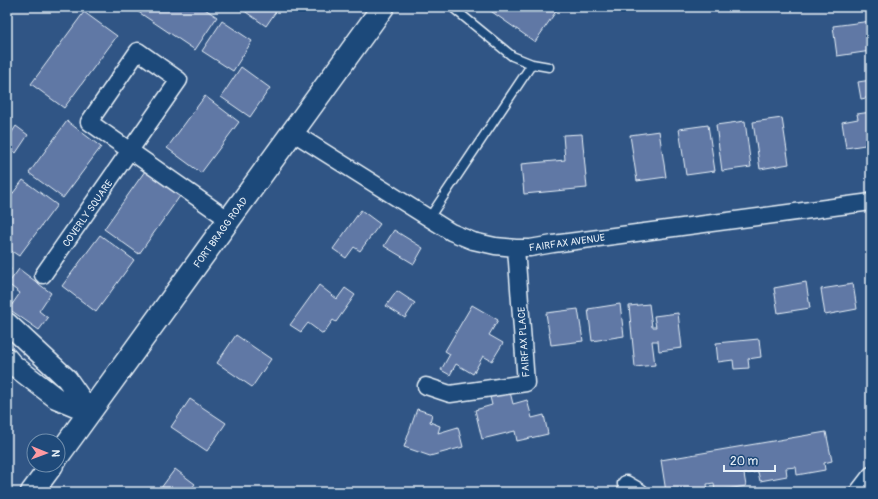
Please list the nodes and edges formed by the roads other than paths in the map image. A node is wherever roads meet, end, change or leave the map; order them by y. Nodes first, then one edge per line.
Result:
1 (383, 7) edge
2 (452, 7) edge
3 (532, 64) junction
4 (549, 67) dead end
5 (292, 132) junction
6 (130, 151) junction
7 (871, 202) edge
8 (428, 218) junction
9 (229, 220) junction
10 (516, 248) junction
11 (43, 276) dead end
12 (7, 323) edge
13 (7, 358) edge
14 (426, 386) dead end
15 (90, 412) junction
16 (66, 445) edge
17 (46, 473) edge
18 (871, 475) edge
19 (626, 484) dead end
20 (32, 492) edge
21 (640, 492) edge
22 (858, 492) edge

1 - 5 main road, FORT BRAGG ROAD
2 - 3 lane
3 - 4 lane
3 - 8 lane
5 - 8 street, FAIRFAX AVENUE
5 - 9 main road, FORT BRAGG ROAD
6 - 6 street, COVERLY SQUARE
6 - 9 street, COVERLY SQUARE
6 - 11 street, COVERLY SQUARE
7 - 10 street, FAIRFAX AVENUE
8 - 10 street, FAIRFAX AVENUE
9 - 15 main road, FORT BRAGG ROAD
10 - 14 street, FAIRFAX PLACE
12 - 15 street
13 - 15 street
15 - 16 main road, FORT BRAGG ROAD
17 - 20 main road
18 - 22 street
19 - 21 street

